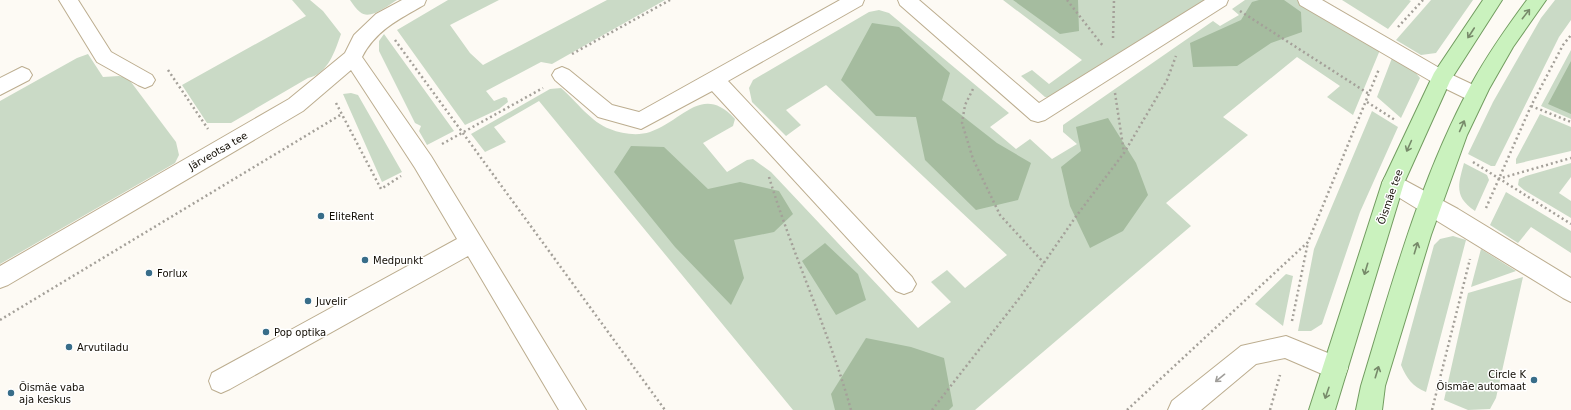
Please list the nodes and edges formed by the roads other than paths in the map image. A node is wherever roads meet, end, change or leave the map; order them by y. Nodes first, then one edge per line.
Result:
1 (68, 0) edge
2 (417, 0) edge
3 (855, 0) edge
4 (907, 0) edge
5 (1308, 0) edge
6 (1493, 0) edge
7 (1538, 0) edge
8 (1228, 4) edge
9 (352, 58) junction
10 (22, 75) dead end
11 (562, 75) road end
12 (1441, 78) junction
13 (145, 80) dead end
14 (714, 80) junction
15 (0, 87) edge
16 (1475, 95) junction
17 (1392, 183) junction
18 (1429, 204) junction
19 (472, 242) junction
20 (0, 278) edge
21 (904, 284) dead end
22 (1569, 290) edge
23 (1336, 368) junction
24 (221, 381) dead end
25 (573, 410) edge
26 (1181, 410) edge
27 (1322, 410) edge
28 (1369, 410) edge

1 - 13 street
2 - 9 street, Järveotsa tee
3 - 14 street
4 - 8 street
5 - 12 street
6 -> 12 main road, Õismäe tee
16 -> 7 main road
9 - 19 street
9 - 20 street, Järveotsa tee
10 - 15 street
11 - 14 street
12 - 16 street
12 -> 17 main road, Õismäe tee
14 - 21 street
18 -> 16 main road
17 - 18 street
17 -> 23 main road, Õismäe tee
18 - 22 street
28 -> 18 main road
19 - 24 street
19 - 25 street
23 -> 26 street
23 -> 27 main road, Õismäe tee

